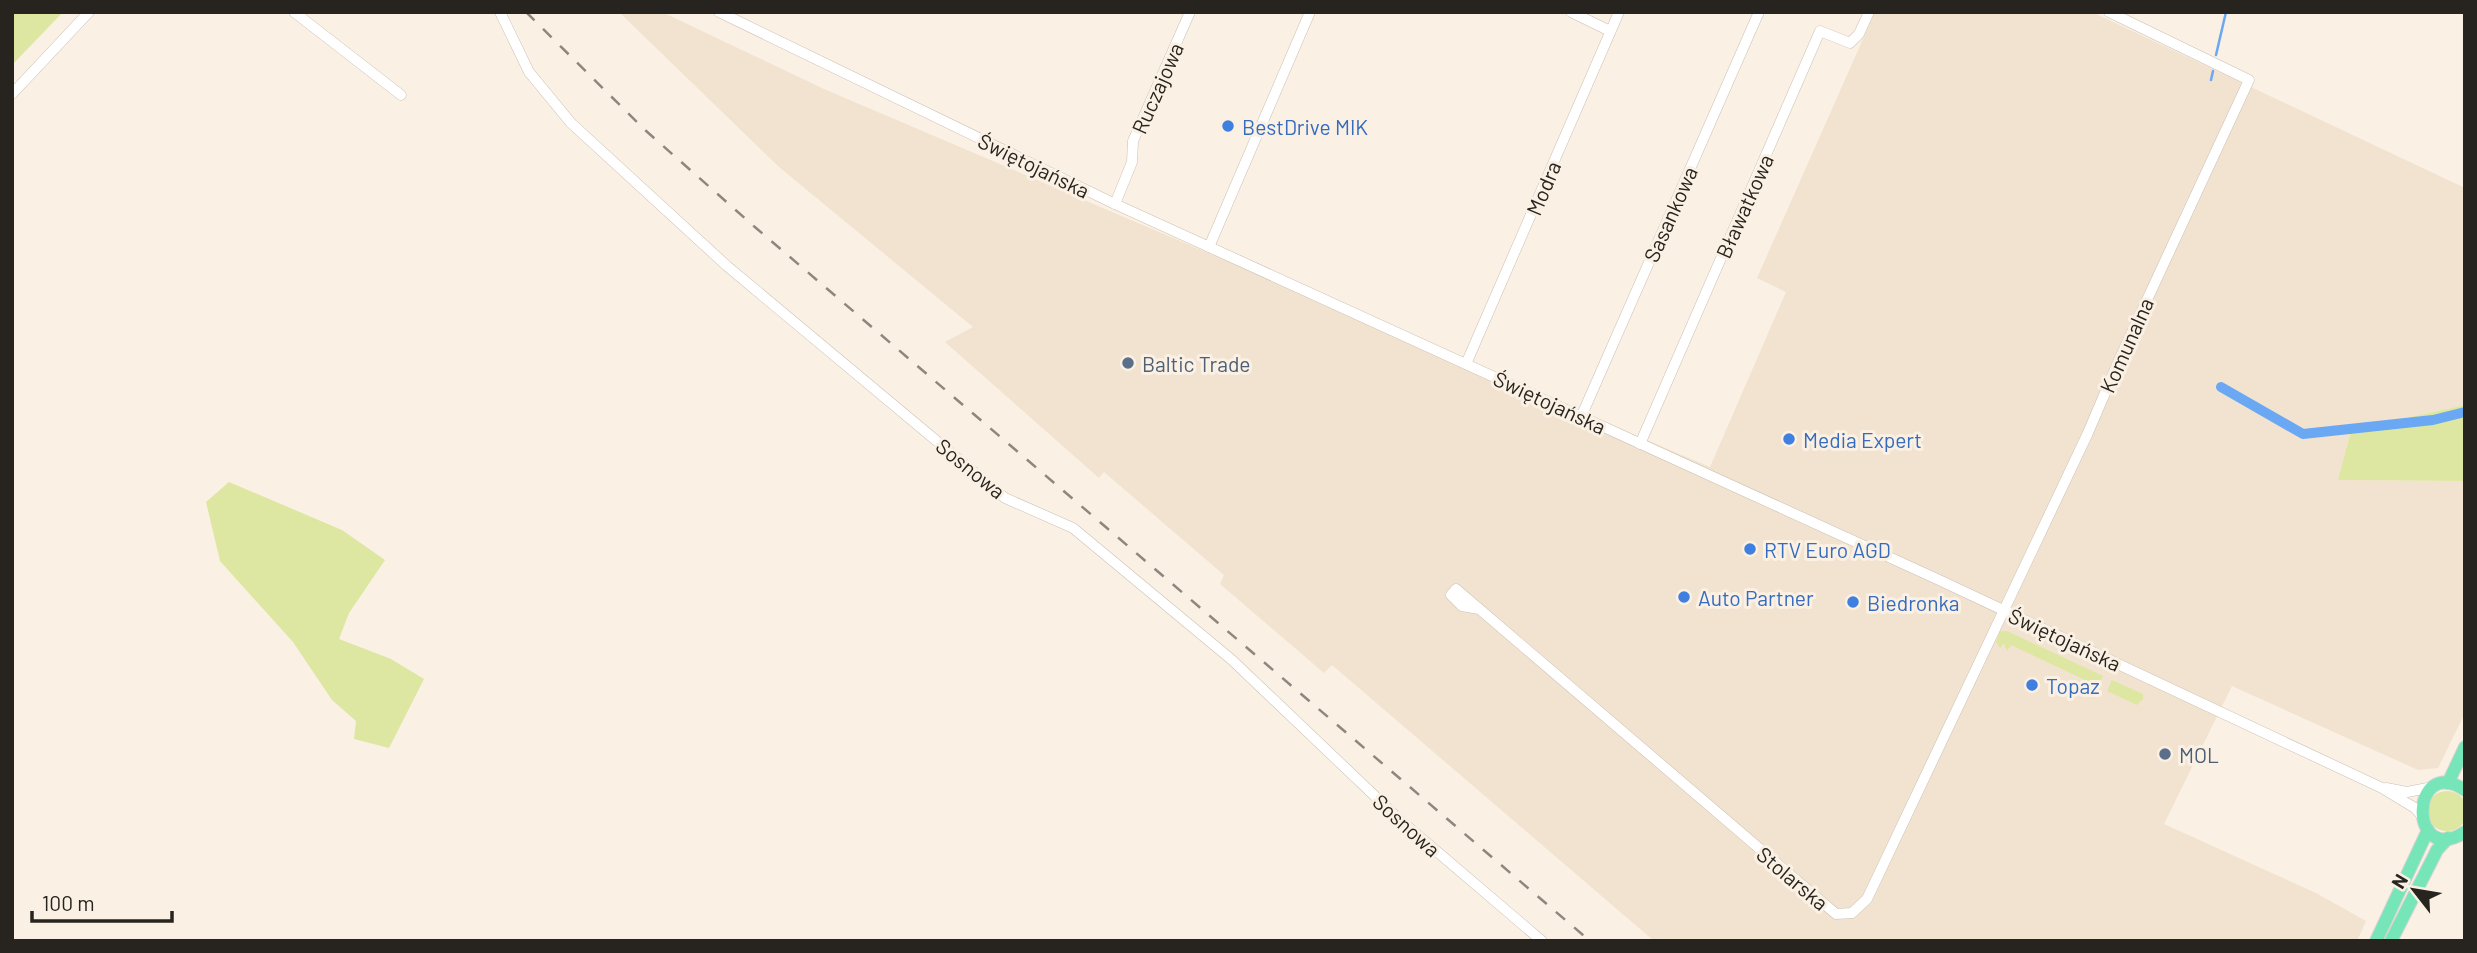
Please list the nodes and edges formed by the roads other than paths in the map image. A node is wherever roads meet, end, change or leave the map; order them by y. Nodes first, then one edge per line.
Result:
1 (89, 12) edge
2 (294, 12) edge
3 (500, 12) edge
4 (719, 12) edge
5 (1190, 12) edge
6 (1310, 12) edge
7 (1571, 12) edge
8 (1619, 12) edge
9 (1759, 12) edge
10 (1869, 12) edge
11 (2109, 12) edge
12 (1610, 31) junction
13 (12, 94) edge
14 (401, 95) dead end
15 (1115, 204) junction
16 (1209, 247) junction
17 (1466, 364) junction
18 (1581, 416) junction
19 (1640, 444) junction
20 (1479, 609) dead end
21 (2004, 611) junction
22 (2465, 747) edge
23 (2448, 783) junction
24 (2382, 788) junction
25 (2433, 788) junction
26 (2465, 790) edge
27 (2421, 816) junction
28 (2428, 830) junction
29 (2464, 833) edge
30 (2448, 838) junction
31 (1542, 941) edge
32 (2376, 941) edge
33 (2390, 941) edge

1 - 13 street
2 - 14 street
3 - 31 street, Sosnowa
4 - 15 street, Świętojańska
5 - 15 street, Ruczajowa
6 - 16 street
7 - 12 street
8 - 12 street, Modra
9 - 18 street, Sasankowa
10 - 19 street, Bławatkowa
11 - 21 street, Komunalna
12 - 17 street, Modra
15 - 16 street, Świętojańska
16 - 17 street, Świętojańska
17 - 18 street, Świętojańska
18 - 19 street, Świętojańska
19 - 21 street, Świętojańska
20 - 21 street, Stolarska
21 - 24 street, Świętojańska
22 - 23 main road
23 - 25 main road
23 - 26 main road
24 - 25 street, Świętojańska
24 - 27 street, Świętojańska
25 - 27 main road
27 - 28 main road
28 - 30 main road
28 - 32 main road
29 - 30 main road
30 - 33 main road

